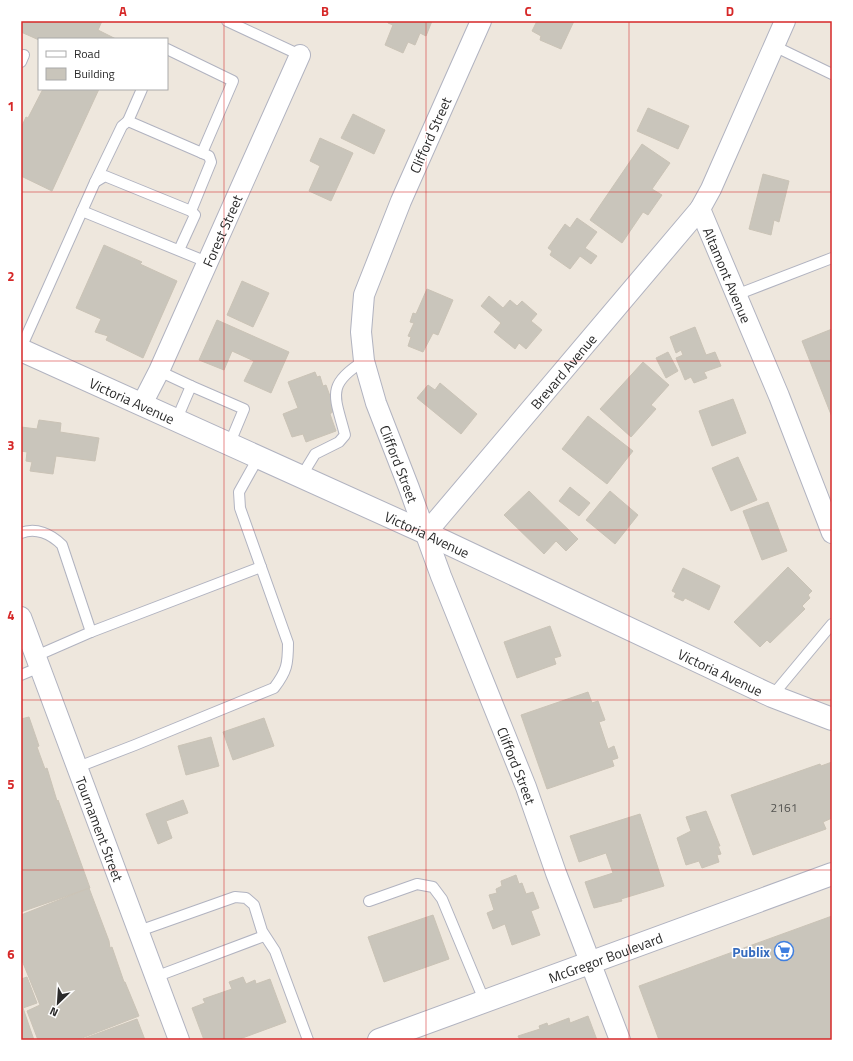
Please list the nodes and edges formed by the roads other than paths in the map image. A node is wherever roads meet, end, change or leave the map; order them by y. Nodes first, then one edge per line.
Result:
1 (227, 21) edge
2 (481, 21) edge
3 (785, 21) edge
4 (774, 46) junction
5 (168, 49) edge
6 (300, 56) joint
7 (832, 74) edge
8 (142, 90) edge
9 (128, 121) junction
10 (202, 153) junction
11 (95, 182) junction
12 (700, 209) junction
13 (82, 211) junction
14 (191, 211) junction
15 (179, 250) junction
16 (832, 258) edge
17 (207, 262) junction
18 (736, 295) junction
19 (21, 349) edge
20 (364, 362) junction
21 (159, 371) junction
22 (191, 386) junction
23 (142, 404) junction
24 (176, 421) junction
25 (228, 445) junction
26 (258, 458) junction
27 (301, 477) junction
28 (21, 533) edge
29 (426, 533) junction
30 (832, 533) edge
31 (261, 567) junction
32 (21, 618) edge
33 (832, 624) edge
34 (91, 632) junction
35 (38, 661) junction
36 (21, 675) edge
37 (772, 696) junction
38 (832, 719) edge
39 (78, 767) junction
40 (832, 874) edge
41 (369, 901) dead end
42 (139, 931) junction
43 (264, 936) junction
44 (590, 962) junction
45 (155, 977) junction
46 (484, 1000) junction
47 (179, 1040) edge
48 (308, 1040) edge
49 (379, 1040) edge
50 (620, 1040) edge

1 - 6 lane
2 - 20 street, Clifford Street
3 - 4 street, Altamont Avenue
4 - 7 lane
4 - 12 street, Altamont Avenue
5 - 10 lane
6 - 17 street, Forest Street
8 - 9 lane
9 - 10 lane
9 - 11 lane
10 - 14 lane
11 - 13 lane
11 - 14 lane
12 - 18 street, Altamont Avenue
12 - 29 street, Brevard Avenue
13 - 15 lane
13 - 19 lane
14 - 15 lane
15 - 17 lane
16 - 18 lane
17 - 21 street, Forest Street
18 - 30 street, Altamont Avenue
19 - 23 street, Victoria Avenue
20 - 27 lane
20 - 29 street, Clifford Street
21 - 22 lane
21 - 23 street, Forest Street
22 - 24 lane
22 - 25 lane
23 - 24 street, Victoria Avenue
24 - 25 street, Victoria Avenue
25 - 26 street, Victoria Avenue
26 - 27 street, Victoria Avenue
26 - 31 lane
27 - 29 street, Victoria Avenue
28 - 34 lane
29 - 37 street, Victoria Avenue
29 - 44 street, Clifford Street
31 - 34 lane
31 - 39 lane
32 - 35 street, Tournament Street
33 - 37 lane
34 - 35 lane
35 - 36 lane
35 - 39 street, Tournament Street
37 - 38 street, Victoria Avenue
39 - 42 street, Tournament Street
40 - 44 street, McGregor Boulevard
41 - 46 lane
42 - 43 lane
42 - 45 street, Tournament Street
43 - 45 lane
43 - 48 lane
44 - 46 street, McGregor Boulevard
44 - 50 street, Clifford Street
45 - 47 street, Tournament Street
46 - 49 street, McGregor Boulevard

